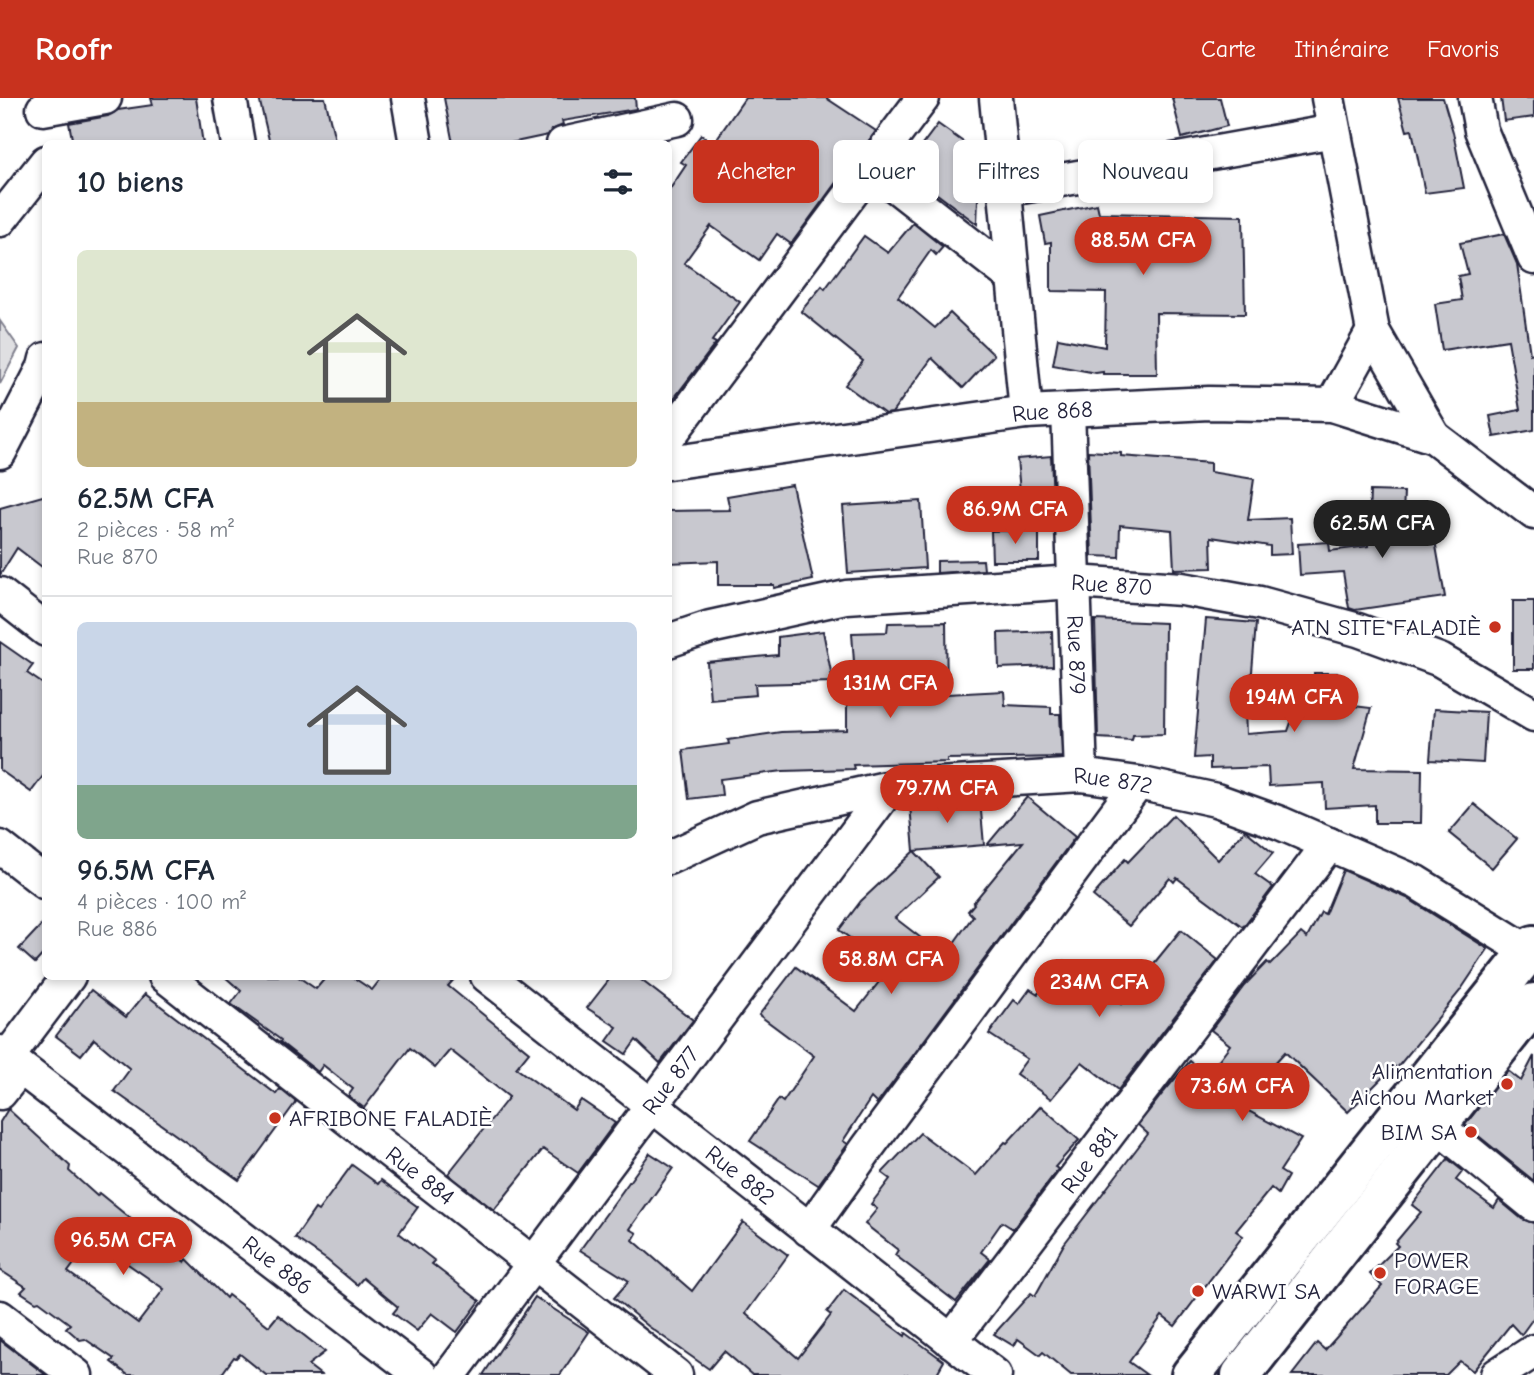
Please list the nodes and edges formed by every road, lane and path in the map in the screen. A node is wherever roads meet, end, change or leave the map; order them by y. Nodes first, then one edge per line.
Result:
1 (104, 98) edge
2 (230, 98) edge
3 (408, 98) edge
4 (923, 98) edge
5 (996, 98) edge
6 (1328, 98) edge
7 (1475, 98) edge
8 (42, 104) edge
9 (676, 120) edge
10 (1334, 131) junction
11 (50, 140) edge
12 (237, 140) edge
13 (415, 140) edge
14 (582, 140) edge
15 (891, 140) edge
16 (1000, 140) edge
17 (42, 167) edge
18 (1064, 179) edge
19 (844, 203) edge
20 (917, 203) edge
21 (1006, 203) edge
22 (0, 219) edge
23 (1534, 258) edge
24 (1013, 278) junction
25 (1373, 331) junction
26 (42, 371) edge
27 (1332, 405) junction
28 (1068, 410) junction
29 (1026, 412) junction
30 (672, 433) edge
31 (1434, 437) junction
32 (0, 452) edge
33 (672, 462) edge
34 (1534, 513) edge
35 (1074, 582) junction
36 (0, 594) edge
37 (42, 627) edge
38 (672, 640) edge
39 (1534, 715) edge
40 (1082, 775) junction
41 (1138, 783) junction
42 (890, 787) junction
43 (1329, 844) junction
44 (0, 848) edge
45 (672, 856) edge
46 (42, 880) edge
47 (1532, 950) edge
48 (66, 980) edge
49 (170, 980) edge
50 (505, 982) edge
51 (1534, 1003) edge
52 (9, 1059) edge
53 (0, 1093) edge
54 (651, 1105) junction
55 (1436, 1125) junction
56 (1534, 1205) edge
57 (809, 1230) junction
58 (533, 1263) junction
59 (0, 1317) edge
60 (951, 1341) junction
61 (1534, 1351) edge
62 (76, 1375) edge
63 (421, 1375) edge
64 (450, 1375) edge
65 (676, 1375) edge
66 (995, 1375) edge
67 (1191, 1375) edge
68 (1241, 1375) edge
69 (1497, 1375) edge

1 - 8 street
2 - 12 street
3 - 13 street
4 - 15 street
5 - 16 street
6 - 10 street
7 - 23 street
8 - 11 street
9 - 14 street
10 - 18 street
10 - 25 street
17 - 22 street
19 - 30 street
20 - 24 street
21 - 24 street
24 - 29 street
25 - 27 street
25 - 31 street
26 - 32 street
27 - 28 street, Rue 868
27 - 31 street, Rue 868
28 - 29 street, Rue 868
28 - 35 street, Rue 879
29 - 33 street, Rue 868
31 - 34 street
35 - 38 street, Rue 870
35 - 39 street, Rue 870
35 - 40 street, Rue 879
36 - 37 street
40 - 41 street, Rue 872
40 - 42 street, Rue 872
41 - 43 street, Rue 872
41 - 57 street
42 - 45 street, Rue 872
42 - 54 street, Rue 877
43 - 47 street, Rue 872
43 - 60 street, Rue 881
44 - 46 street
47 - 67 main road
48 - 52 street
49 - 58 street, Rue 884
50 - 54 street, Rue 882
51 - 55 main road
52 - 53 street
52 - 63 street, Rue 886
54 - 57 street, Rue 882
54 - 58 street, Rue 877
55 - 56 street
55 - 68 main road
57 - 60 street, Rue 882
58 - 64 street, Rue 877
58 - 65 street, Rue 884
59 - 62 street
60 - 66 street, Rue 882
61 - 69 street

